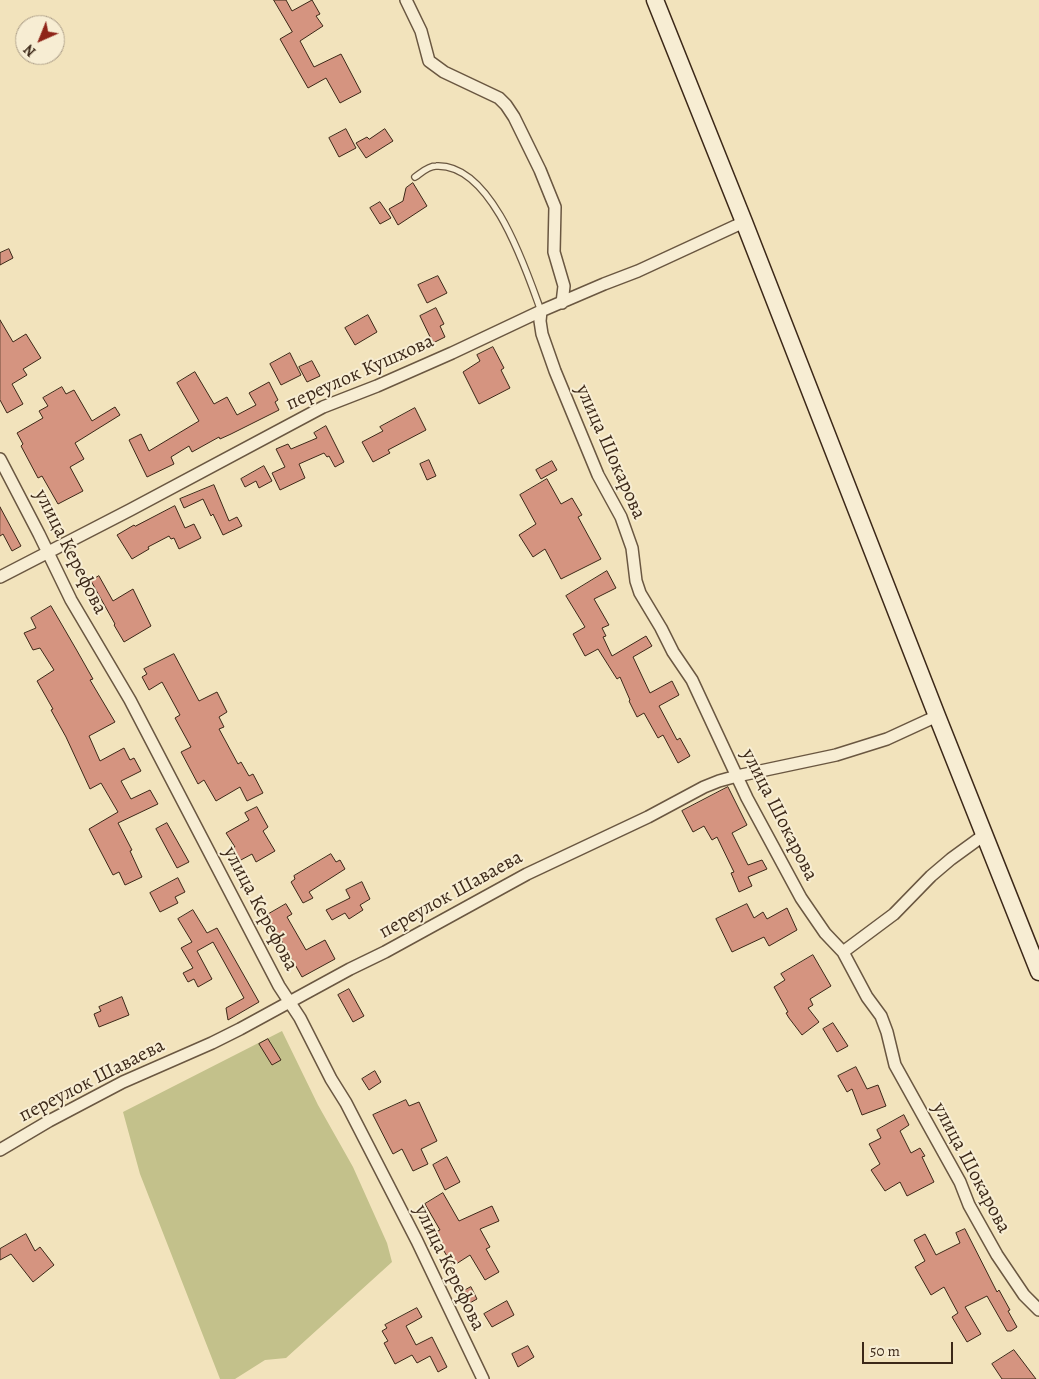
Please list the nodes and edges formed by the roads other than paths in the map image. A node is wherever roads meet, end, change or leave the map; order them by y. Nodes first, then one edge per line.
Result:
1 (406, 0) edge
2 (655, 0) edge
3 (416, 177) dead end
4 (744, 222) junction
5 (562, 303) junction
6 (541, 311) junction
7 (0, 459) edge
8 (48, 553) junction
9 (0, 577) edge
10 (937, 716) junction
11 (737, 776) junction
12 (984, 835) junction
13 (843, 952) junction
14 (1039, 972) edge
15 (289, 1002) junction
16 (0, 1150) edge
17 (1039, 1310) edge
18 (483, 1379) edge

1 - 5 street
2 - 4 street
3 - 6 lane
4 - 5 street, переулок Кушхова
4 - 10 street
5 - 6 street, переулок Кушхова
6 - 8 street, переулок Кушхова
6 - 11 street, улица Шокарова
7 - 8 street, улица Керефова
8 - 9 street, переулок Кушхова
8 - 15 street, улица Керефова
10 - 11 street, переулок Шаваева
10 - 12 street
11 - 13 street, улица Шокарова
11 - 15 street, переулок Шаваева
12 - 13 street
12 - 14 street
13 - 17 street, улица Шокарова
15 - 16 street, переулок Шаваева
15 - 18 street, улица Керефова

